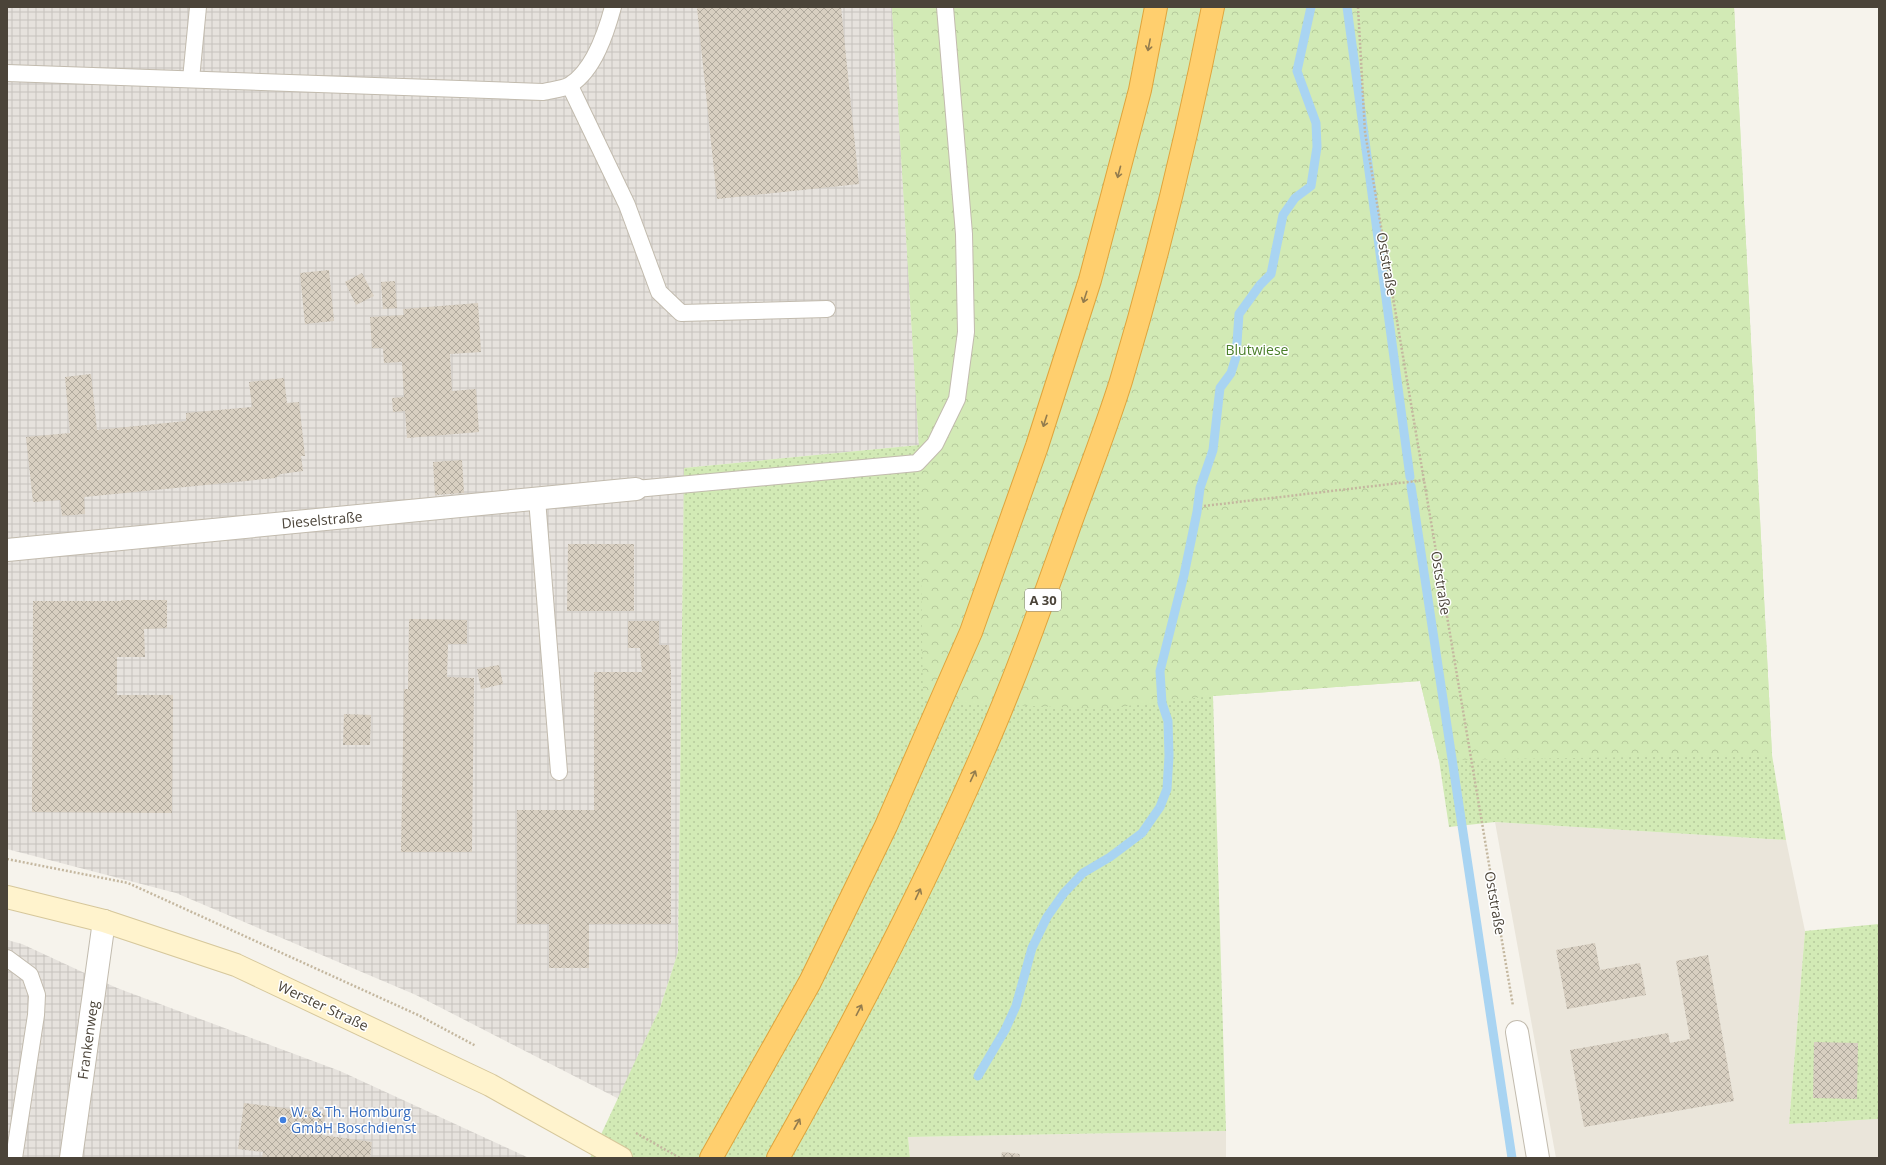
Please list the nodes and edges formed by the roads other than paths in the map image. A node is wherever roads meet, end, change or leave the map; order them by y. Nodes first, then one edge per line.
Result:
1 (198, 7) edge
2 (612, 7) edge
3 (945, 7) edge
4 (1156, 7) edge
5 (1213, 7) edge
6 (7, 73) edge
7 (190, 79) junction
8 (570, 86) junction
9 (827, 309) dead end
10 (636, 489) joint
11 (537, 499) junction
12 (7, 550) edge
13 (559, 772) dead end
14 (7, 897) edge
15 (104, 922) junction
16 (7, 958) edge
17 (1518, 1032) road end
18 (14, 1158) edge
19 (71, 1158) edge
20 (621, 1158) edge
21 (711, 1158) edge
22 (778, 1158) edge
23 (1538, 1158) edge

1 - 7 lane
2 - 8 lane
3 - 10 lane
4 -> 21 highway
22 -> 5 highway, A 30
6 - 7 lane
7 - 8 lane
8 - 9 lane
10 - 11 street, Dieselstraße
11 - 12 street, Dieselstraße
11 - 13 lane
14 - 15 main road, Werster Straße
15 - 19 street, Frankenweg
15 - 20 main road, Werster Straße
16 - 18 lane
17 - 23 street

